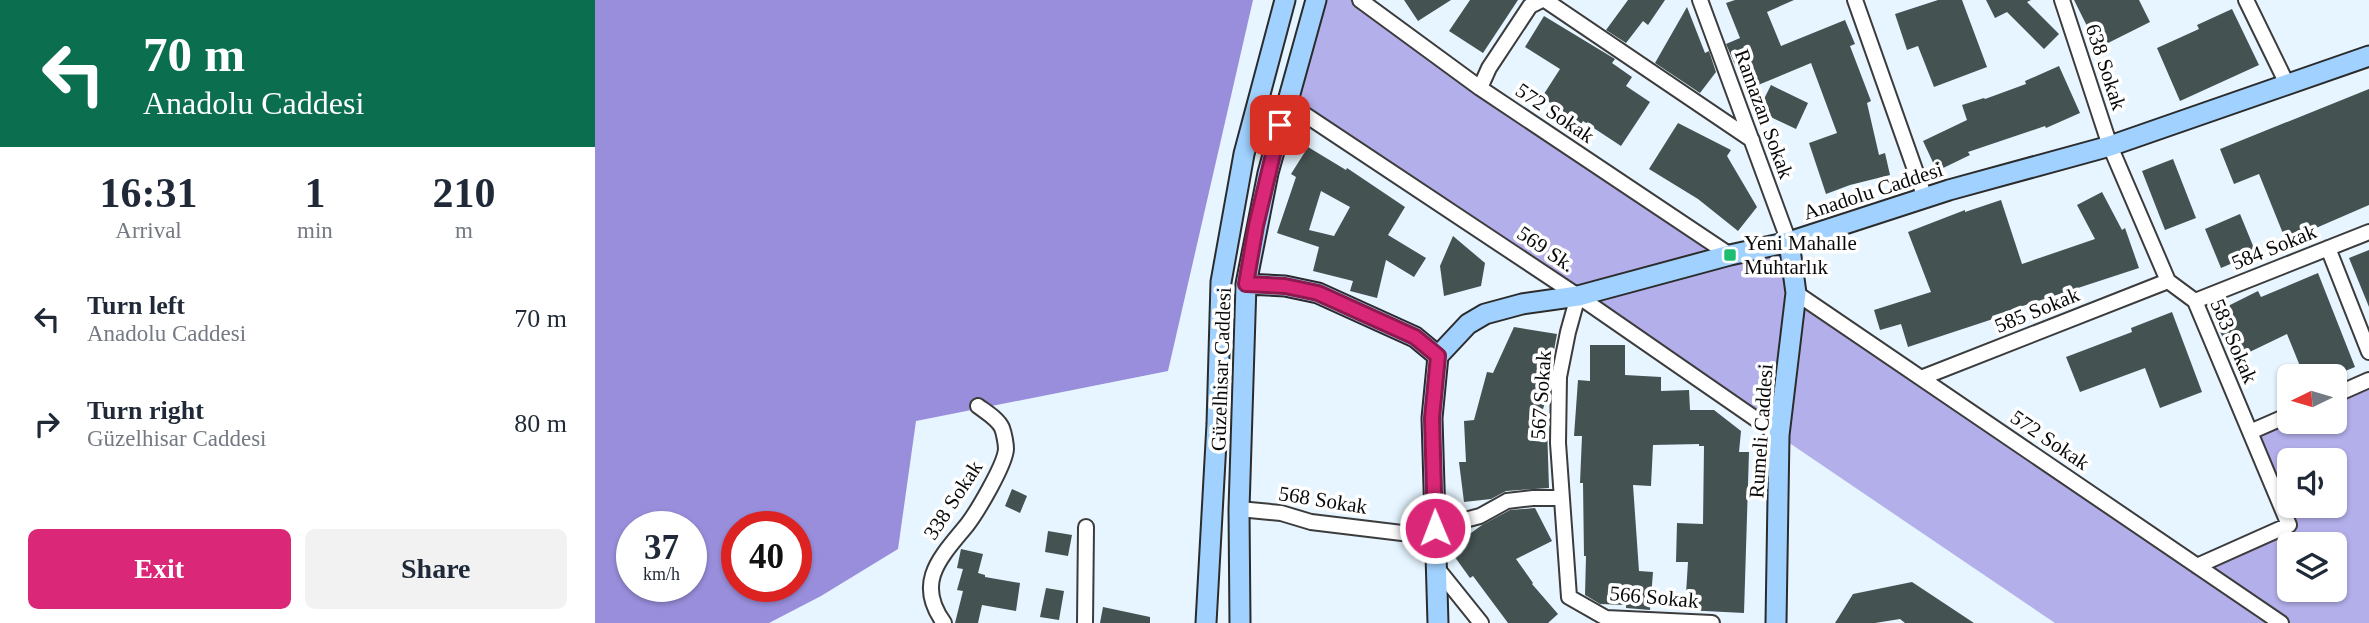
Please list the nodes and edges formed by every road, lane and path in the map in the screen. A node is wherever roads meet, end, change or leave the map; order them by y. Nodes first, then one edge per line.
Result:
1 (1285, 0) edge
2 (1316, 0) edge
3 (1360, 0) edge
4 (1544, 0) edge
5 (1700, 0) edge
6 (1855, 0) edge
7 (2061, 0) edge
8 (2246, 0) edge
9 (2369, 56) edge
10 (2288, 86) junction
11 (1480, 88) junction
12 (1286, 102) junction
13 (1752, 140) junction
14 (2110, 146) junction
15 (1924, 198) junction
16 (2369, 232) edge
17 (1789, 242) junction
18 (2328, 248) junction
19 (1730, 255) junction
20 (2168, 281) junction
21 (1246, 284) junction
22 (1796, 293) junction
23 (1578, 296) junction
24 (2195, 301) junction
25 (2369, 352) edge
26 (1438, 356) junction
27 (1921, 378) junction
28 (2369, 380) edge
29 (2347, 390) edge
30 (978, 406) dead end
31 (2277, 420) edge
32 (2250, 432) junction
33 (1779, 435) junction
34 (1561, 498) junction
35 (1239, 509) junction
36 (1086, 527) dead end
37 (1435, 528) junction
38 (2197, 566) junction
39 (1436, 567) junction
40 (939, 620) edge
41 (1085, 623) edge
42 (1206, 623) edge
43 (1240, 623) edge
44 (1438, 623) edge
45 (1481, 623) edge
46 (1712, 623) edge
47 (1776, 623) edge
48 (2281, 623) edge

1 - 42 street, Güzelhisar Caddesi
2 - 12 street, Güzelhisar Caddesi
3 - 11 street, 572 Sokak
4 - 11 street
4 - 13 street
5 - 13 street, Ramazan Sokak
6 - 15 street
7 - 14 street, 638 Sokak
8 - 10 street
9 - 10 street, Anadolu Caddesi
10 - 14 street, Anadolu Caddesi
11 - 19 street, 572 Sokak
12 - 21 street, Güzelhisar Caddesi
12 - 23 street, 569 Sk.
13 - 17 street, Ramazan Sokak
14 - 15 street, Anadolu Caddesi
14 - 20 street
15 - 17 street, Anadolu Caddesi
16 - 18 street, 584 Sokak
17 - 19 street, Anadolu Caddesi
17 - 22 street, Rumeli Caddesi
18 - 24 street, 584 Sokak
18 - 25 street
19 - 23 street, Anadolu Caddesi
20 - 24 street, 583 Sokak
20 - 27 street, 585 Sokak
21 - 26 street
21 - 35 street, Güzelhisar Caddesi
22 - 27 street, 572 Sokak
22 - 33 street, Rumeli Caddesi
23 - 26 street, Anadolu Caddesi
23 - 33 street, 569 Sk.
23 - 34 street, 567 Sokak
24 - 32 street, 583 Sokak
26 - 37 street
27 - 38 street, 572 Sokak
28 - 29 street
30 - 40 street, 338 Sokak
31 - 32 street
32 - 38 street, 583 Sokak
33 - 47 street, Rumeli Caddesi
34 - 37 street, 568 Sokak
34 - 46 street, 566 Sokak
35 - 37 street, 568 Sokak
35 - 43 street, Güzelhisar Caddesi
36 - 41 street
37 - 39 street
38 - 48 street, 572 Sokak
39 - 44 street
39 - 45 street

